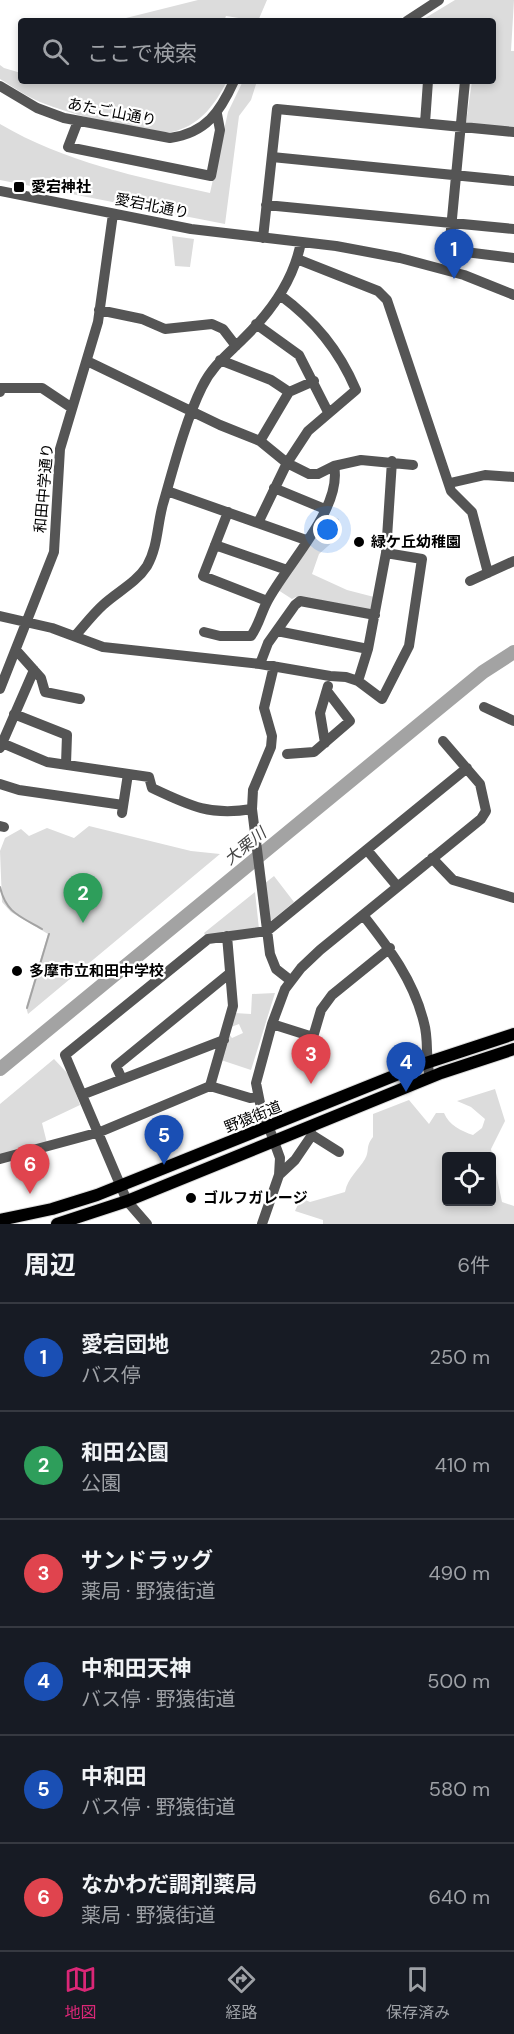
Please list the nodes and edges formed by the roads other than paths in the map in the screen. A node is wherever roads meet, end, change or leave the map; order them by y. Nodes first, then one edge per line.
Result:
1 (439, 0) edge
2 (412, 18) edge
3 (232, 84) edge
4 (428, 84) edge
5 (465, 84) edge
6 (0, 86) edge
7 (217, 114) junction
8 (78, 121) junction
9 (424, 123) junction
10 (460, 126) junction
11 (514, 132) edge
12 (272, 157) junction
13 (456, 176) junction
14 (514, 181) edge
15 (0, 191) edge
16 (266, 205) junction
17 (112, 214) junction
18 (450, 223) junction
19 (514, 229) edge
20 (264, 238) junction
21 (301, 242) junction
22 (514, 258) edge
23 (297, 259) junction
24 (280, 295) junction
25 (514, 295) edge
26 (99, 310) junction
27 (256, 324) junction
28 (236, 346) junction
29 (220, 360) junction
30 (87, 361) junction
31 (314, 381) junction
32 (0, 392) edge
33 (289, 392) junction
34 (72, 408) junction
35 (191, 410) junction
36 (328, 412) junction
37 (260, 441) junction
38 (392, 461) junction
39 (287, 463) junction
40 (413, 465) dead end
41 (334, 466) junction
42 (514, 477) edge
43 (450, 483) junction
44 (274, 488) junction
45 (167, 491) junction
46 (325, 509) junction
47 (228, 512) junction
48 (258, 523) junction
49 (306, 540) junction
50 (216, 545) junction
51 (386, 553) junction
52 (514, 561) edge
53 (287, 570) junction
54 (488, 573) junction
55 (470, 582) dead end
56 (267, 600) junction
57 (375, 615) junction
58 (0, 616) edge
59 (27, 623) junction
60 (277, 631) junction
61 (204, 632) dead end
62 (75, 636) junction
63 (368, 649) junction
64 (16, 650) junction
65 (260, 664) junction
66 (274, 666) junction
67 (34, 670) junction
68 (330, 676) junction
69 (358, 681) junction
70 (0, 689) edge
71 (327, 691) junction
72 (80, 699) dead end
73 (484, 707) dead end
74 (14, 714) junction
75 (514, 721) edge
76 (443, 741) dead end
77 (325, 742) junction
78 (1, 746) edge
79 (287, 754) dead end
80 (66, 764) junction
81 (466, 768) junction
82 (128, 774) junction
83 (0, 784) edge
84 (252, 809) junction
85 (367, 850) junction
86 (432, 858) junction
87 (397, 886) junction
88 (514, 898) edge
89 (363, 915) junction
90 (267, 930) junction
91 (226, 936) junction
92 (390, 948) junction
93 (230, 973) junction
94 (290, 980) junction
95 (272, 1024) junction
96 (514, 1034) edge
97 (224, 1040) junction
98 (514, 1049) edge
99 (426, 1063) junction
100 (430, 1077) junction
101 (122, 1079) junction
102 (210, 1086) junction
103 (84, 1094) junction
104 (258, 1097) junction
105 (269, 1126) junction
106 (311, 1131) junction
107 (100, 1132) junction
108 (274, 1140) junction
109 (339, 1152) dead end
110 (0, 1159) edge
111 (279, 1175) junction
112 (121, 1186) junction
113 (127, 1201) junction
114 (0, 1220) edge
115 (57, 1224) edge
116 (147, 1224) edge
117 (262, 1224) edge

1 - 2 street
3 - 7 street, あたご山通り
4 - 9 street
5 - 10 street
6 - 8 street, あたご山通り
7 - 8 street, あたご山通り
7 - 8 street
9 - 10 street
9 - 12 street
10 - 11 street
10 - 13 street
12 - 13 street
12 - 16 street
13 - 14 street
13 - 18 street
15 - 17 street, 愛宕北通り
16 - 18 street
16 - 20 street
17 - 20 street, 愛宕北通り
17 - 26 street, 和田中学通り
18 - 19 street
18 - 22 street
20 - 21 street, 愛宕北通り
21 - 23 street
21 - 25 street, 愛宕北通り
23 - 24 street
23 - 43 street
24 - 27 street
24 - 36 street
26 - 28 street
26 - 30 street, 和田中学通り
27 - 28 street
27 - 31 street
28 - 29 street
29 - 33 street
29 - 35 street
30 - 34 street, 和田中学通り
30 - 35 street
31 - 33 street
31 - 36 street
32 - 34 street
33 - 37 street
34 - 59 street, 和田中学通り
35 - 37 street
35 - 45 street
36 - 39 street
37 - 39 street
38 - 40 street
38 - 41 street
38 - 51 street
39 - 41 street
39 - 44 street
41 - 46 street
42 - 43 street
43 - 54 street
44 - 46 street
44 - 48 street
45 - 47 street
45 - 62 street
46 - 49 street
47 - 48 street
47 - 50 street
48 - 49 street
49 - 53 street
50 - 53 street
50 - 56 street
51 - 57 street
51 - 69 street
52 - 54 street
53 - 56 street
54 - 55 street
56 - 61 street
57 - 60 street
57 - 63 street
58 - 59 street
59 - 62 street
59 - 64 street, 和田中学通り
60 - 63 street
60 - 65 street
62 - 65 street
63 - 69 street
64 - 67 street
64 - 70 street, 和田中学通り
65 - 66 street
66 - 68 street
66 - 84 street
67 - 72 street
67 - 74 street
68 - 69 street
68 - 71 street
71 - 77 street
71 - 77 street
73 - 75 street
74 - 78 street
74 - 80 street
76 - 81 street
77 - 79 street
78 - 80 street
80 - 82 street
81 - 85 street
81 - 86 street
82 - 83 street
82 - 84 street
84 - 90 street
85 - 87 street
85 - 90 street
86 - 87 street
86 - 88 street
87 - 89 street
89 - 92 street
89 - 94 street
90 - 91 street
90 - 94 street
91 - 93 street
91 - 103 street
92 - 95 street
92 - 99 street
93 - 97 street
93 - 101 street
94 - 95 street
95 - 104 street
96 - 99 main road, 野猿街道
97 - 101 street
97 - 102 street
98 - 100 main road, 野猿街道
99 - 100 street
99 - 105 main road, 野猿街道
100 - 106 main road, 野猿街道
101 - 103 street
102 - 104 street
102 - 107 street
103 - 107 street
104 - 105 street
105 - 108 street
105 - 112 main road, 野猿街道
106 - 108 main road, 野猿街道
106 - 109 street
106 - 111 street
107 - 110 street
107 - 112 street
108 - 111 street
108 - 113 main road, 野猿街道
111 - 117 street
112 - 113 street
112 - 114 main road, 野猿街道
113 - 115 main road, 野猿街道
113 - 116 street

